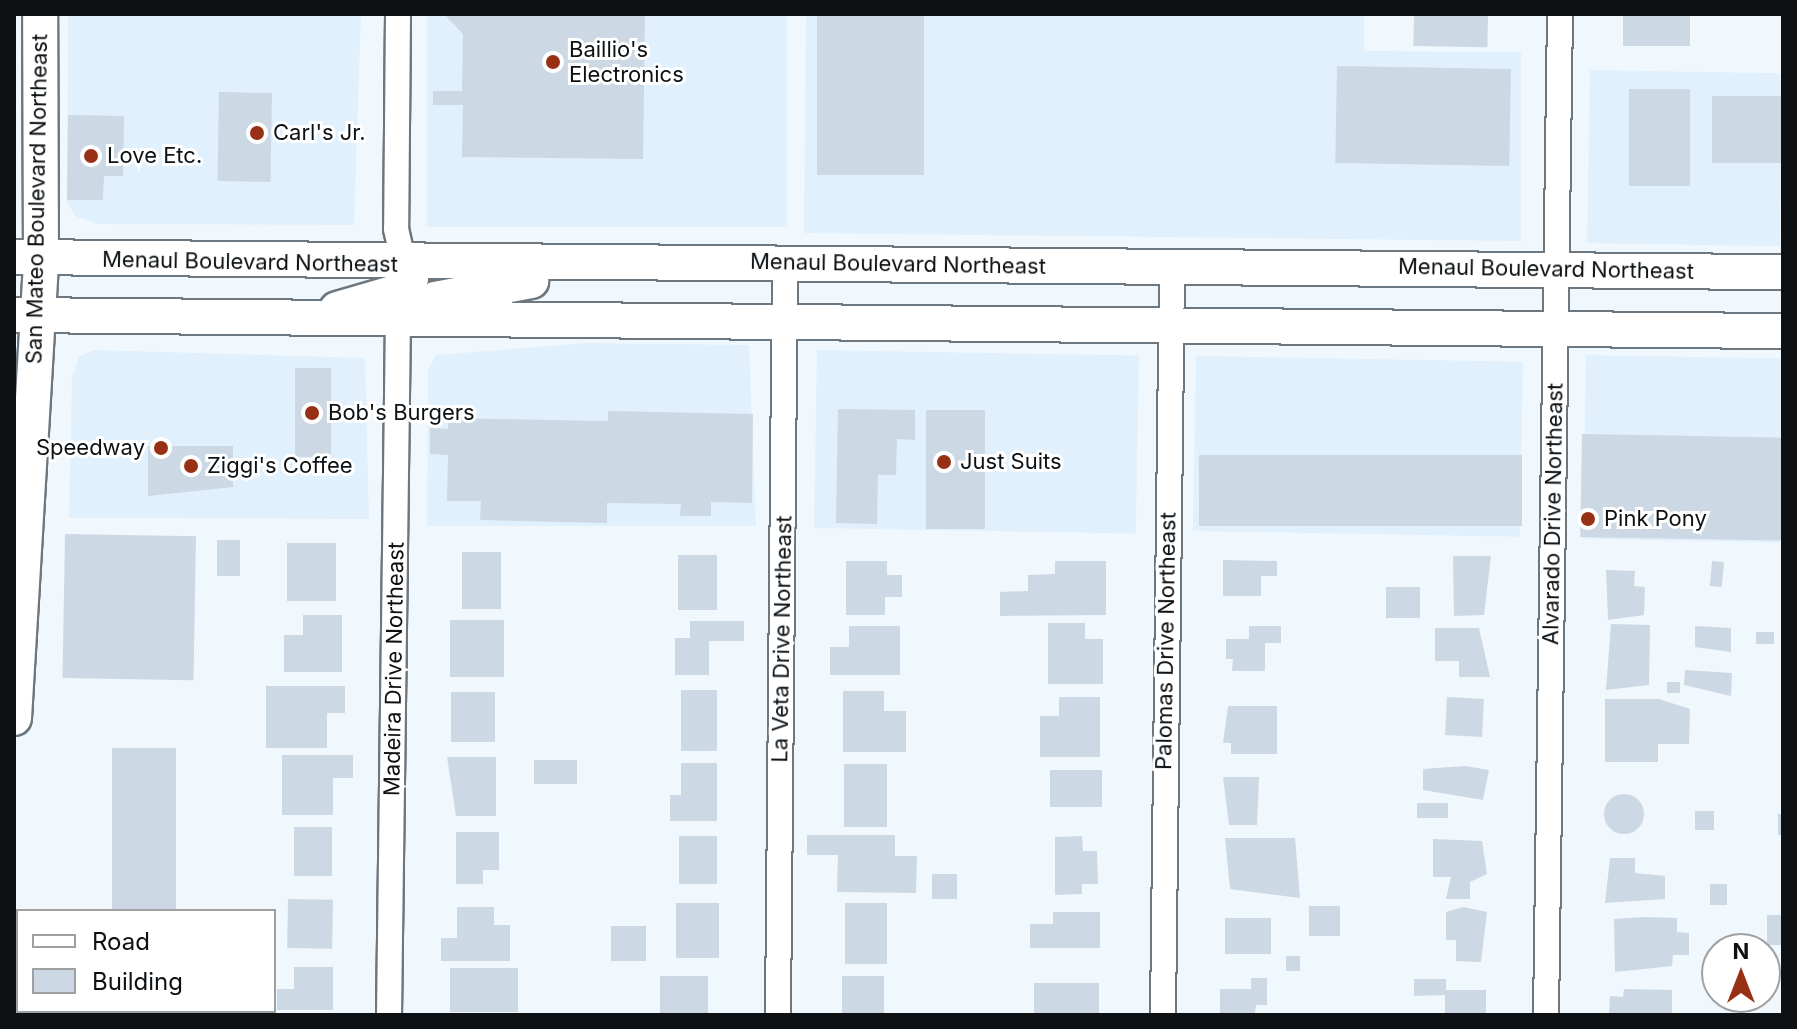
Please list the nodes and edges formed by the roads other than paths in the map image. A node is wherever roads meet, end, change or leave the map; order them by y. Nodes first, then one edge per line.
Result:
1 (40, 14) edge
2 (398, 14) edge
3 (1560, 14) edge
4 (27, 259) edge
5 (596, 261) junction
6 (785, 262) junction
7 (404, 264) junction
8 (1172, 266) junction
9 (1557, 268) junction
10 (1783, 272) edge
11 (26, 316) edge
12 (783, 319) junction
13 (290, 320) junction
14 (398, 322) junction
15 (1170, 326) junction
16 (1555, 327) junction
17 (1783, 331) edge
18 (14, 718) edge
19 (389, 1015) edge
20 (778, 1015) edge
21 (1163, 1015) edge
22 (1546, 1015) edge

1 - 4 main road, San Mateo Boulevard Northeast
2 - 7 street
3 - 9 street, Alvarado Drive Northeast
4 - 7 main road, Menaul Boulevard Northeast
4 - 11 main road, San Mateo Boulevard Northeast
5 - 6 main road, Menaul Boulevard Northeast
5 - 7 main road, Menaul Boulevard Northeast
5 - 14 main road
6 - 8 main road, Menaul Boulevard Northeast
6 - 12 street, La Veta Drive Northeast
7 - 13 main road
8 - 9 main road, Menaul Boulevard Northeast
8 - 15 street, Palomas Drive Northeast
9 - 10 main road, Menaul Boulevard Northeast
9 - 16 street, Alvarado Drive Northeast
11 - 13 main road
11 - 18 main road, San Mateo Boulevard Northeast
12 - 14 main road
12 - 15 main road
12 - 20 street, La Veta Drive Northeast
13 - 14 main road
14 - 19 street, Madeira Drive Northeast
15 - 16 main road
15 - 21 street, Palomas Drive Northeast
16 - 17 main road
16 - 22 street, Alvarado Drive Northeast

